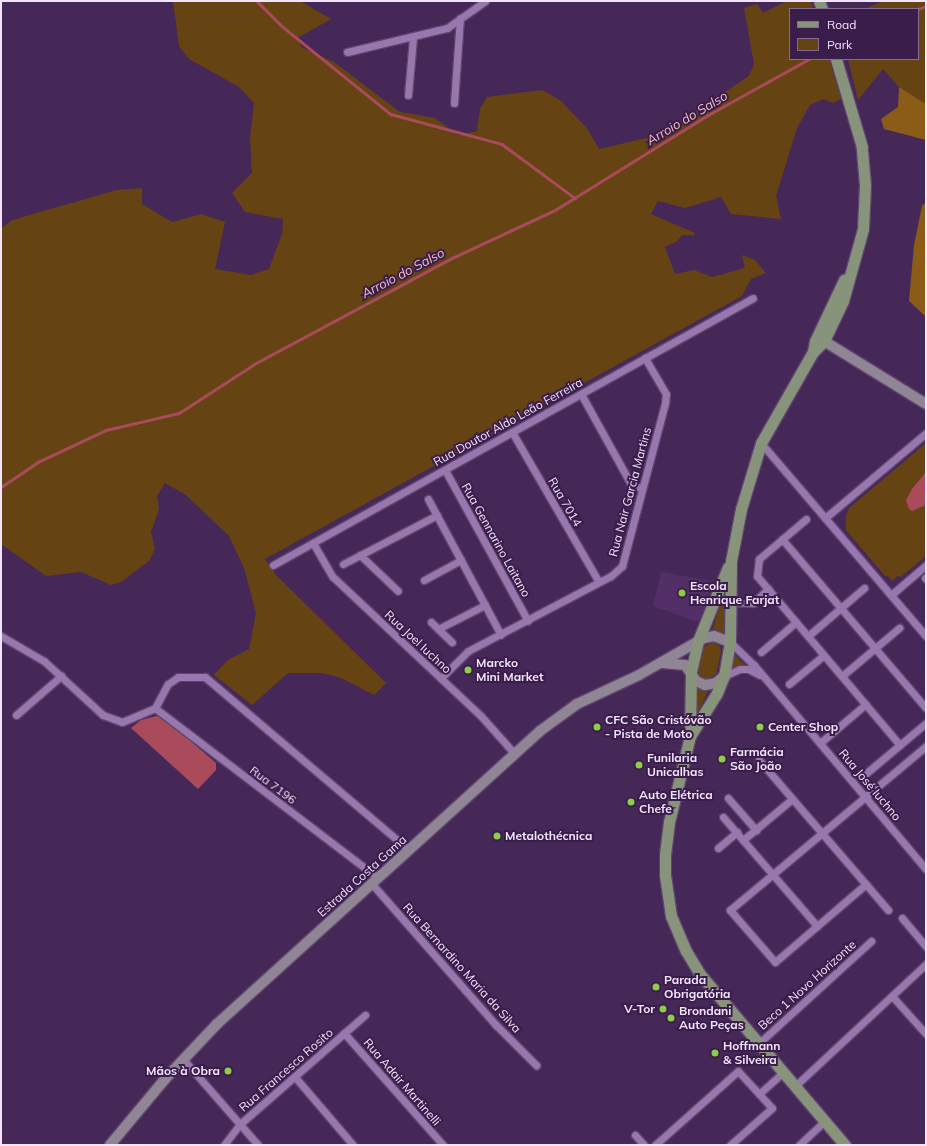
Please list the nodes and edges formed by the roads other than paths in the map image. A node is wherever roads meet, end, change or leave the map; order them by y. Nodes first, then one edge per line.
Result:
1 (485, 1) edge
2 (460, 18) junction
3 (413, 38) junction
4 (347, 52) dead end
5 (836, 60) edge
6 (408, 94) dead end
7 (454, 103) dead end
8 (856, 258) junction
9 (753, 298) dead end
10 (822, 326) junction
11 (824, 341) junction
12 (813, 352) junction
13 (645, 358) junction
14 (581, 394) junction
15 (926, 404) edge
16 (512, 432) junction
17 (926, 433) edge
18 (761, 443) junction
19 (445, 470) junction
20 (642, 488) junction
21 (428, 499) dead end
22 (437, 514) junction
23 (825, 518) junction
24 (806, 519) dead end
25 (782, 539) junction
26 (313, 543) junction
27 (360, 555) junction
28 (461, 560) junction
29 (731, 561) junction
30 (343, 564) dead end
31 (273, 565) dead end
32 (926, 565) edge
33 (424, 580) dead end
34 (599, 582) junction
35 (864, 588) dead end
36 (768, 589) junction
37 (398, 592) dead end
38 (891, 595) junction
39 (730, 602) junction
40 (485, 604) junction
41 (841, 608) junction
42 (528, 621) junction
43 (431, 622) dead end
44 (796, 622) junction
45 (899, 628) dead end
46 (438, 629) junction
47 (501, 635) junction
48 (1, 636) edge
49 (808, 636) junction
50 (926, 636) edge
51 (698, 641) junction
52 (452, 642) dead end
53 (730, 642) junction
54 (875, 648) junction
55 (761, 652) dead end
56 (824, 655) junction
57 (662, 663) junction
58 (691, 672) junction
59 (60, 676) junction
60 (724, 676) junction
61 (842, 676) junction
62 (441, 678) junction
63 (765, 680) junction
64 (788, 684) dead end
65 (866, 704) junction
66 (155, 708) junction
67 (926, 708) edge
68 (16, 715) dead end
69 (926, 722) edge
70 (690, 736) junction
71 (820, 743) junction
72 (900, 745) junction
73 (926, 746) edge
74 (514, 753) junction
75 (759, 760) dead end
76 (864, 775) dead end
77 (865, 797) junction
78 (728, 798) dead end
79 (792, 799) junction
80 (723, 817) dead end
81 (756, 830) junction
82 (737, 832) junction
83 (821, 832) junction
84 (743, 840) junction
85 (718, 848) dead end
86 (409, 850) junction
87 (926, 869) edge
88 (772, 874) junction
89 (375, 881) junction
90 (866, 884) junction
91 (888, 910) dead end
92 (902, 918) dead end
93 (817, 926) junction
94 (871, 941) dead end
95 (926, 947) edge
96 (926, 964) edge
97 (892, 996) junction
98 (365, 1015) dead end
99 (344, 1033) junction
100 (926, 1034) edge
101 (758, 1044) junction
102 (183, 1059) junction
103 (536, 1065) dead end
104 (782, 1073) junction
105 (294, 1077) junction
106 (794, 1086) junction
107 (759, 1094) junction
108 (824, 1122) junction
109 (240, 1124) junction
110 (635, 1134) dead end
111 (110, 1145) edge
112 (224, 1145) edge
113 (258, 1145) edge
114 (353, 1145) edge
115 (443, 1145) edge
116 (644, 1145) edge
117 (655, 1145) edge
118 (730, 1145) edge
119 (799, 1145) edge
120 (844, 1145) edge

1 - 2 street
2 - 3 street
2 - 7 street
3 - 4 street
3 - 6 street
5 - 8 main road
8 - 10 main road
8 - 11 main road
9 - 13 street, Rua Doutor Aldo Leão Ferreira
10 - 11 main road
10 - 12 main road
11 - 12 main road
11 - 15 main road
12 - 18 main road
13 - 14 street, Rua Doutor Aldo Leão Ferreira
13 - 20 street, Rua Nair Garcia Martins
14 - 16 street, Rua Doutor Aldo Leão Ferreira
14 - 20 street
16 - 19 street, Rua Doutor Aldo Leão Ferreira
16 - 34 street, Rua 7014
17 - 23 street
18 - 23 street
18 - 29 main road
19 - 26 street, Rua Doutor Aldo Leão Ferreira
19 - 42 street, Rua Gennarino Laitano
20 - 34 street, Rua Nair Garcia Martins
21 - 22 street
22 - 27 street
22 - 28 street
23 - 38 street
24 - 25 street
25 - 36 street
25 - 41 street
26 - 31 street, Rua Doutor Aldo Leão Ferreira
26 - 62 street, Rua Joel Iuchno
27 - 30 street
27 - 37 street
28 - 33 street
28 - 40 street
29 - 39 main road
29 - 51 main road
32 - 38 street
34 - 42 street, Rua Nair Garcia Martins
35 - 41 street
36 - 39 street
36 - 44 street
38 - 50 street
39 - 53 main road
40 - 46 street
40 - 47 street
41 - 49 street
41 - 54 street
42 - 47 street, Rua Nair Garcia Martins
43 - 46 street
44 - 49 street
44 - 55 street
45 - 54 street
46 - 52 street
47 - 62 street, Rua Nair Garcia Martins
48 - 59 street
49 - 56 street
51 - 53 main road
51 - 57 main road, Estrada Costa Gama
51 - 58 main road
53 - 60 main road
53 - 63 street, Rua José Iuchno
54 - 61 street
54 - 67 street
56 - 61 street
56 - 64 street
57 - 58 main road, Estrada Costa Gama
57 - 74 main road, Estrada Costa Gama
58 - 60 main road
58 - 70 main road
59 - 66 street
59 - 68 street
60 - 63 street, Rua José Iuchno
60 - 70 main road
61 - 65 street
62 - 74 street, Rua Joel Iuchno
63 - 71 street, Rua José Iuchno
65 - 71 street
65 - 72 street
66 - 86 street
66 - 89 street, Rua 7196
69 - 72 street
70 - 101 main road
71 - 77 street, Rua José Iuchno
72 - 76 street
73 - 77 street
74 - 86 main road, Estrada Costa Gama
75 - 79 street
77 - 83 street
77 - 87 street, Rua José Iuchno
78 - 81 street
79 - 81 street
79 - 83 street
80 - 82 street
81 - 84 street
82 - 84 street
82 - 85 street
83 - 88 street
83 - 90 street
84 - 88 street
86 - 89 main road, Estrada Costa Gama
88 - 93 street
88 - 93 street
89 - 102 main road, Estrada Costa Gama
89 - 103 street, Rua Bernardino Maria da Silva
90 - 91 street
90 - 93 street
92 - 95 street
94 - 101 street, Beco 1 Novo Horizonte
96 - 97 street
97 - 100 street
97 - 106 street
98 - 99 street, Rua Francesco Rosito
99 - 105 street, Rua Francesco Rosito
99 - 115 street, Rua Adair Martinelli
101 - 104 main road
102 - 109 street
102 - 111 main road, Estrada Costa Gama
104 - 106 main road
104 - 107 street
105 - 109 street, Rua Francesco Rosito
105 - 114 street
106 - 108 main road
107 - 117 street
107 - 118 street
108 - 119 street
108 - 120 main road
109 - 112 street, Rua Francesco Rosito
109 - 113 street
110 - 116 street

